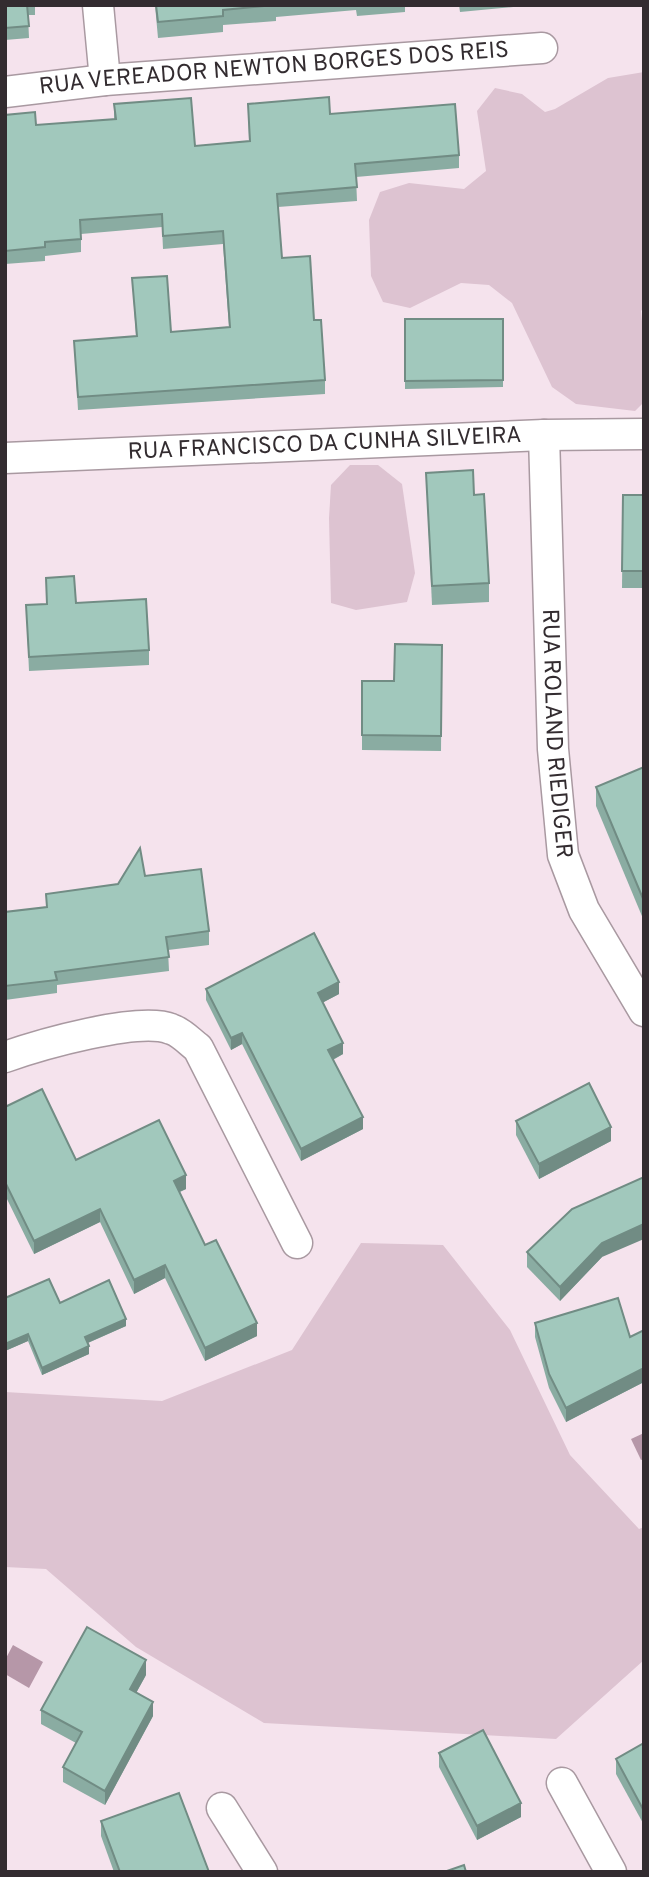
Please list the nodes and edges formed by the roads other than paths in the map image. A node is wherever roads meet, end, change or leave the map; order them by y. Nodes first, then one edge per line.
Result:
1 (98, 5) edge
2 (542, 48) dead end
3 (105, 80) junction
4 (5, 92) edge
5 (644, 434) edge
6 (544, 436) junction
7 (5, 458) edge
8 (641, 996) edge
9 (5, 1057) edge
10 (297, 1243) dead end
11 (562, 1783) dead end
12 (222, 1808) dead end
13 (262, 1872) edge
14 (611, 1872) edge

1 - 3 street
2 - 3 street, RUA VEREADOR NEWTON BORGES DOS REIS
3 - 4 street, RUA VEREADOR NEWTON BORGES DOS REIS
5 - 6 street, RUA FRANCISCO DA CUNHA SILVEIRA
6 - 7 street, RUA FRANCISCO DA CUNHA SILVEIRA
6 - 8 street, RUA ROLAND RIEDIGER
9 - 10 street
11 - 14 street
12 - 13 street

